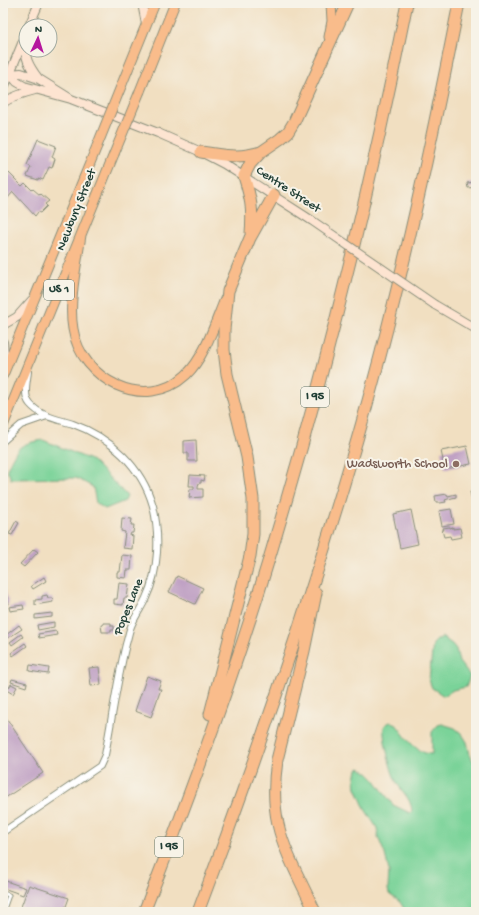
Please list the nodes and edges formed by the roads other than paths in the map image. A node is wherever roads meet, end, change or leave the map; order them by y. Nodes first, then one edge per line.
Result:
1 (39, 3) edge
2 (142, 3) edge
3 (155, 3) edge
4 (175, 3) edge
5 (180, 3) edge
6 (331, 3) edge
7 (348, 3) edge
8 (406, 3) edge
9 (459, 3) edge
10 (171, 14) junction
11 (32, 18) edge
12 (146, 24) junction
13 (328, 48) junction
14 (18, 53) edge
15 (26, 58) edge
16 (10, 74) junction
17 (39, 79) junction
18 (3, 90) edge
19 (36, 90) junction
20 (71, 99) junction
21 (3, 103) edge
22 (201, 152) junction
23 (261, 152) junction
24 (244, 176) junction
25 (274, 195) junction
26 (81, 235) junction
27 (250, 238) junction
28 (228, 290) junction
29 (36, 294) junction
30 (3, 325) edge
31 (476, 329) edge
32 (3, 342) edge
33 (28, 364) junction
34 (3, 367) edge
35 (3, 375) edge
36 (48, 416) junction
37 (3, 426) edge
38 (3, 442) edge
39 (323, 552) junction
40 (194, 782) junction
41 (3, 832) edge
42 (3, 893) edge
43 (3, 912) edge
44 (144, 912) edge
45 (198, 912) edge
46 (315, 912) edge

1 - 11 main road
2 - 12 main road
3 - 12 main road, Newbury Street / US 1
4 - 10 main road, Newbury Street / US 1
5 - 10 main road
6 - 13 main road
7 - 13 highway
8 - 40 highway, I 95
9 - 39 highway
10 - 26 main road, Newbury Street / US 1, bridge
12 - 29 main road, Newbury Street / US 1, bridge
13 - 23 highway
14 - 16 main road
15 - 17 main road
16 - 17 main road, Centre Street
16 - 18 main road
16 - 19 main road, Centre Street
17 - 20 main road, Centre Street
19 - 20 main road, Centre Street
19 - 21 main road
20 - 22 main road, Centre Street
22 - 23 highway
22 - 24 main road, Centre Street
23 - 24 highway
24 - 25 main road, Centre Street
24 - 27 highway
25 - 27 highway
25 - 31 main road, Centre Street, bridge
26 - 28 main road
26 - 33 main road, Newbury Street / US 1
27 - 28 highway
28 - 40 highway
29 - 30 main road
29 - 35 main road, Newbury Street / US 1
32 - 34 main road
33 - 36 street, Popes Lane
33 - 37 main road, Newbury Street / US 1
36 - 38 street
36 - 41 street, Popes Lane
39 - 45 highway
39 - 46 highway
40 - 44 highway, I 95
42 - 43 lane

